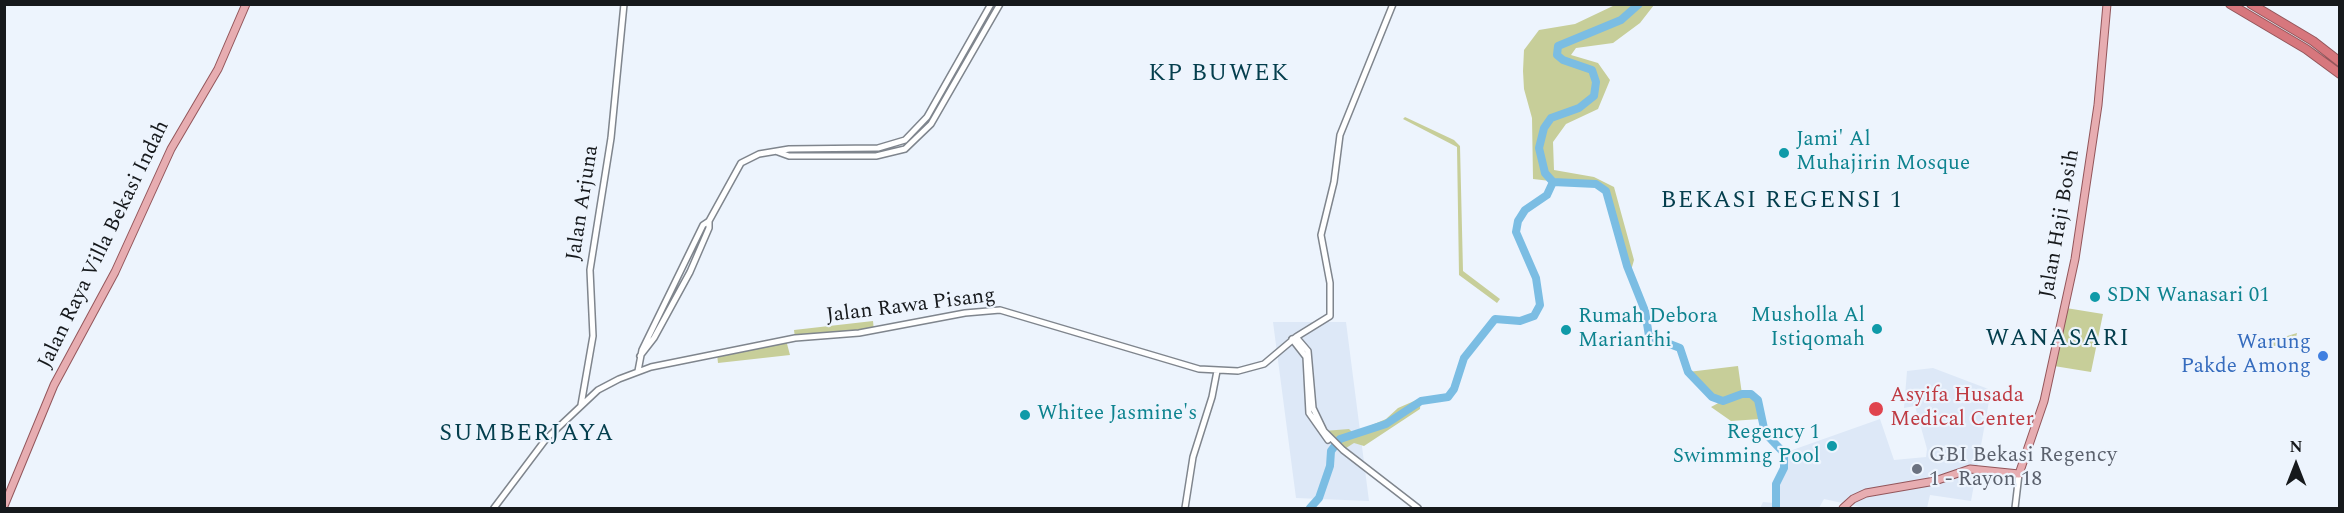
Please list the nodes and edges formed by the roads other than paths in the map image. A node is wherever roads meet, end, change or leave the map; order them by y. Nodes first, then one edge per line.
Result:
1 (246, 4) edge
2 (624, 4) edge
3 (991, 4) edge
4 (1000, 4) edge
5 (1393, 4) edge
6 (2106, 4) edge
7 (2230, 4) edge
8 (2251, 4) edge
9 (2340, 62) edge
10 (2340, 74) edge
11 (777, 152) junction
12 (1294, 338) junction
13 (638, 371) junction
14 (1217, 371) junction
15 (581, 407) junction
16 (1342, 451) junction
17 (2019, 474) junction
18 (4, 506) edge
19 (494, 508) edge
20 (1185, 508) edge
21 (1414, 508) edge
22 (1419, 508) edge
23 (1843, 508) edge
24 (2015, 508) edge

1 - 18 main road, Jalan Raya Villa Bekasi Indah
2 - 15 street, Jalan Arjuna
3 - 11 street
4 - 11 street
5 - 12 street, Jalan Rawa Pisang
6 - 17 main road, Jalan Haji Bosih
7 - 10 highway
8 - 9 highway
11 - 13 street
12 - 14 street, Jalan Rawa Pisang
12 - 16 street
13 - 14 street, Jalan Rawa Pisang
13 - 15 street, Jalan Rawa Pisang
14 - 20 street
15 - 19 street, Jalan Rawa Pisang
16 - 21 street
16 - 22 street
17 - 23 main road
17 - 24 street

